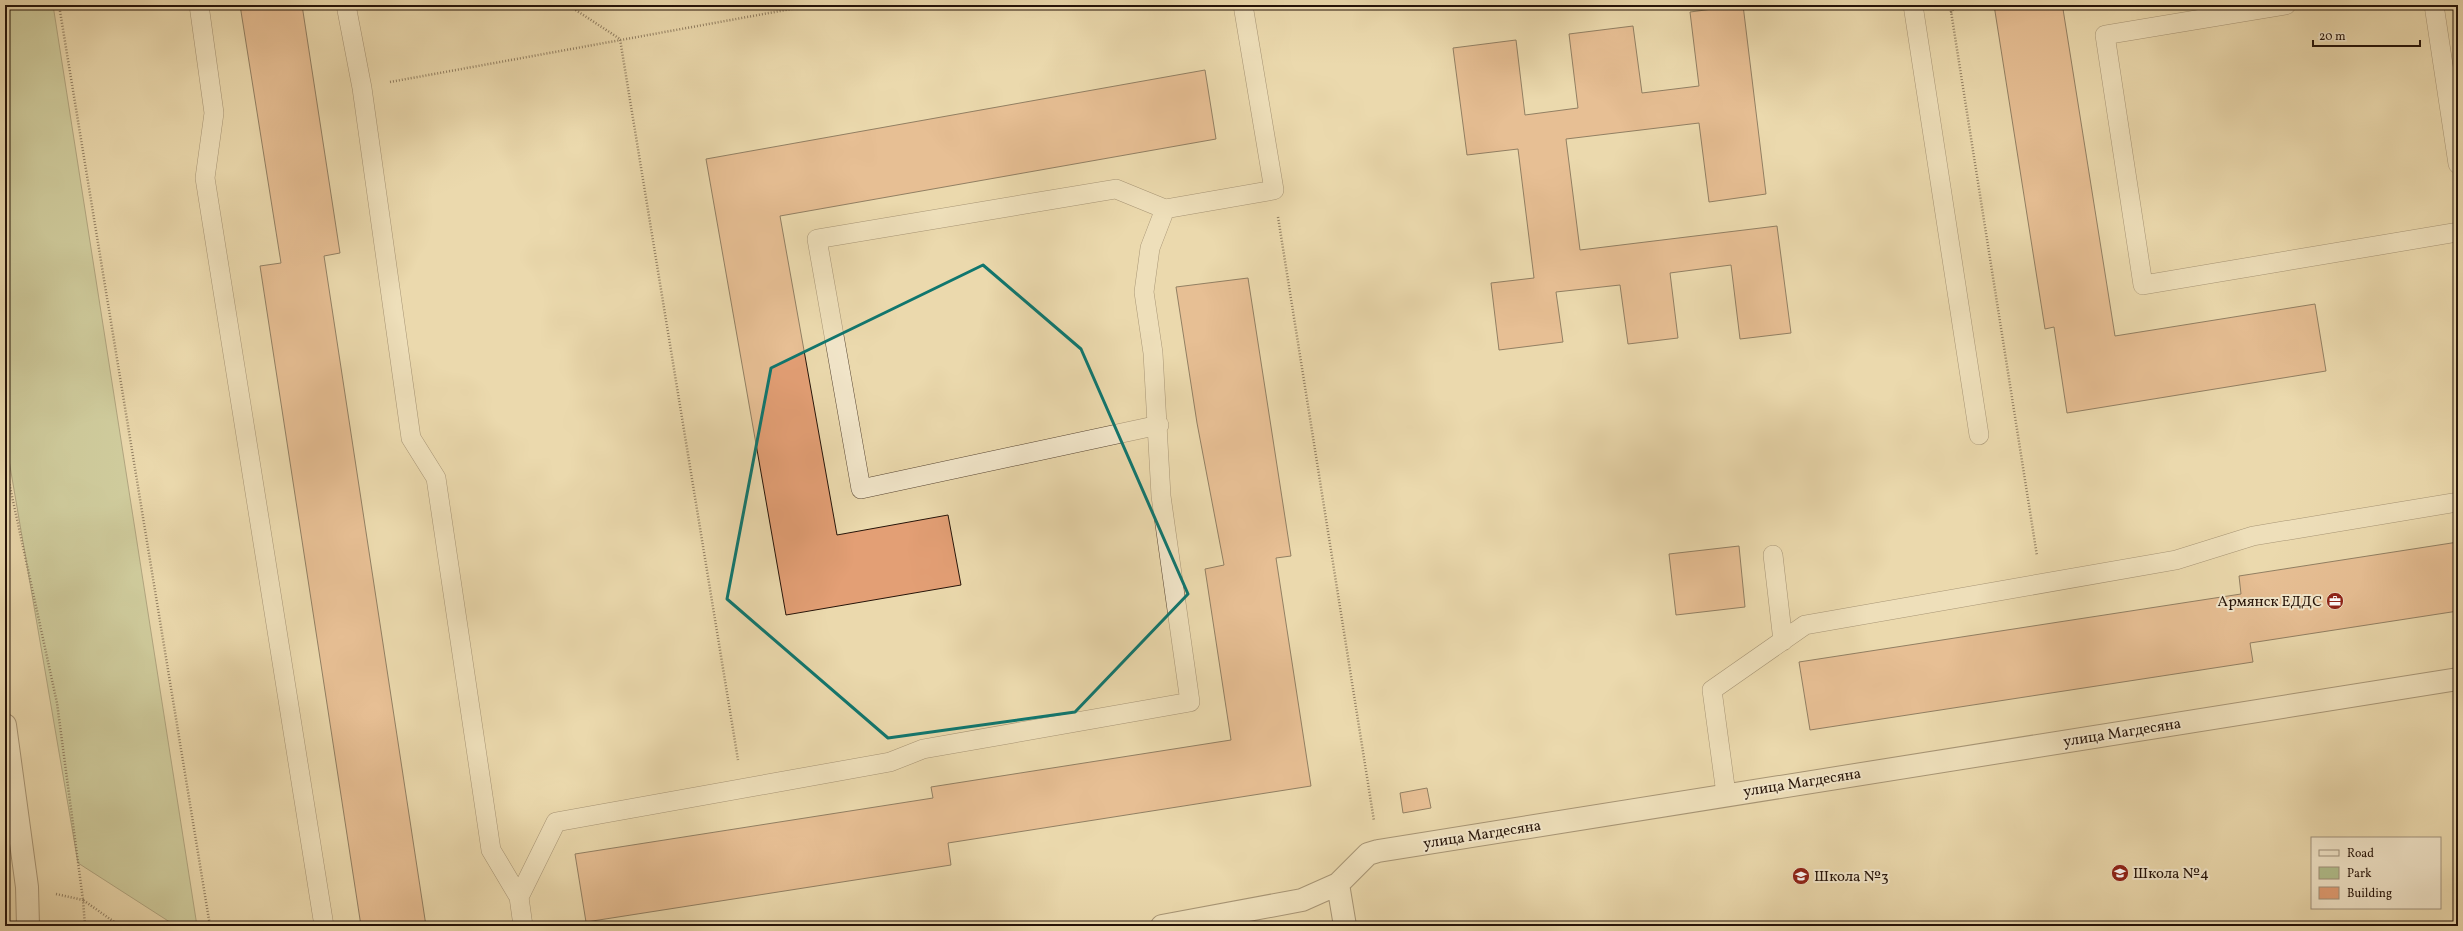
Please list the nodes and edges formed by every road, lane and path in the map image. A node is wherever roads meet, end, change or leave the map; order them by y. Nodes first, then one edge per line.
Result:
1 (60, 5) edge
2 (199, 5) edge
3 (346, 5) edge
4 (568, 5) edge
5 (813, 5) edge
6 (1243, 5) edge
7 (1913, 5) edge
8 (1950, 5) edge
9 (1955, 5) edge
10 (2286, 5) edge
11 (2434, 5) edge
12 (1951, 14) junction
13 (620, 40) junction
14 (362, 88) junction
15 (2458, 164) edge
16 (1274, 190) junction
17 (1165, 209) junction
18 (2458, 232) edge
19 (1158, 425) junction
20 (1979, 435) dead end
21 (5, 464) edge
22 (2458, 502) edge
23 (1773, 556) dead end
24 (2041, 584) junction
25 (1783, 641) junction
26 (2458, 679) edge
27 (5, 725) edge
28 (742, 788) junction
29 (1726, 794) junction
30 (1378, 851) junction
31 (1338, 884) junction
32 (519, 897) junction
33 (28, 926) edge
34 (120, 926) edge
35 (210, 926) edge
36 (324, 926) edge
37 (523, 926) edge
38 (1162, 926) edge
39 (1345, 926) edge

1 - 35 path
2 - 36 lane
3 - 14 lane
4 - 13 path
5 - 13 path
6 - 16 lane
7 - 20 lane
8 - 12 path
9 - 12 path
10 - 18 lane
11 - 15 lane
12 - 24 path
13 - 14 path
13 - 28 path
14 - 32 lane
16 - 17 lane
16 - 30 path
17 - 19 lane
17 - 19 lane
19 - 28 lane
21 - 34 path
22 - 24 lane
23 - 25 lane
24 - 25 lane
25 - 29 lane
26 - 29 street, улица Магдесяна
27 - 33 street
28 - 32 lane
29 - 30 street, улица Магдесяна
30 - 31 street, улица Магдесяна
31 - 38 street, улица Магдесяна
31 - 39 street
32 - 37 lane

